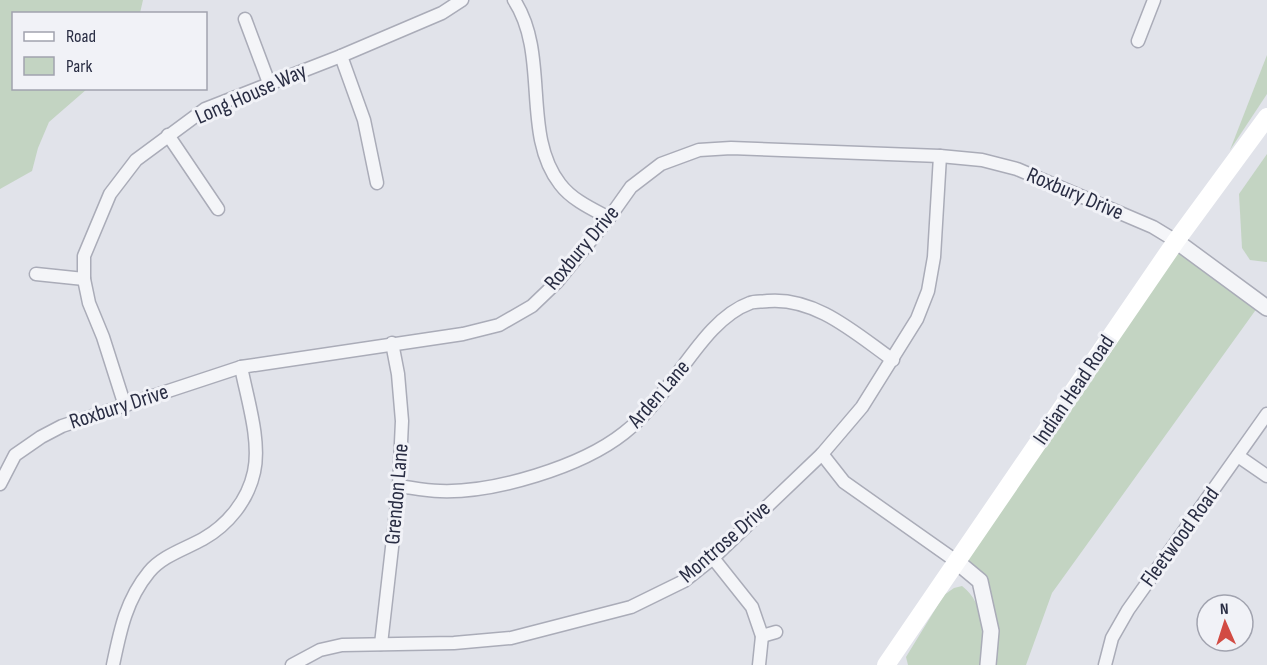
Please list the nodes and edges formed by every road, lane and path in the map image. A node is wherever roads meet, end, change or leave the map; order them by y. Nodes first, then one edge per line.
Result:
1 (462, 0) edge
2 (514, 0) edge
3 (1154, 0) edge
4 (245, 19) dead end
5 (1138, 41) dead end
6 (341, 56) junction
7 (269, 83) junction
8 (1267, 117) edge
9 (168, 135) junction
10 (940, 156) junction
11 (377, 183) dead end
12 (218, 209) dead end
13 (609, 218) junction
14 (1176, 241) junction
15 (36, 274) dead end
16 (84, 279) junction
17 (1267, 308) edge
18 (392, 343) junction
19 (893, 360) junction
20 (241, 367) junction
21 (125, 406) junction
22 (1267, 414) edge
23 (822, 454) junction
24 (1238, 456) junction
25 (1267, 476) edge
26 (0, 484) edge
27 (399, 486) junction
28 (713, 558) junction
29 (957, 561) junction
30 (776, 632) dead end
31 (762, 636) junction
32 (381, 644) junction
33 (113, 665) edge
34 (292, 665) edge
35 (759, 665) edge
36 (886, 665) edge
37 (988, 665) edge
38 (1105, 665) edge

1 - 6 street, Long House Way
2 - 13 street
3 - 5 street
4 - 7 street
6 - 7 street, Long House Way
6 - 11 street
7 - 9 street, Long House Way
8 - 14 main road, Indian Head Road
9 - 12 street
9 - 16 street, Long House Way
10 - 13 street, Roxbury Drive
10 - 14 street, Roxbury Drive
10 - 19 street, Montrose Drive
13 - 18 street, Roxbury Drive
14 - 17 street
14 - 29 main road, Indian Head Road
15 - 16 street
16 - 21 street, Long House Way
18 - 20 street, Roxbury Drive
18 - 27 street, Grendon Lane
19 - 23 street, Montrose Drive
19 - 27 street, Arden Lane
20 - 21 street, Roxbury Drive
20 - 33 street
21 - 26 street, Roxbury Drive
22 - 24 street, Fleetwood Road
23 - 28 street, Montrose Drive
23 - 29 street
24 - 25 street
24 - 38 street, Fleetwood Road
27 - 32 street, Grendon Lane
28 - 31 street
28 - 32 street, Montrose Drive
29 - 36 main road, Indian Head Road
29 - 37 street
30 - 31 street
31 - 35 street
32 - 34 street, Montrose Drive

